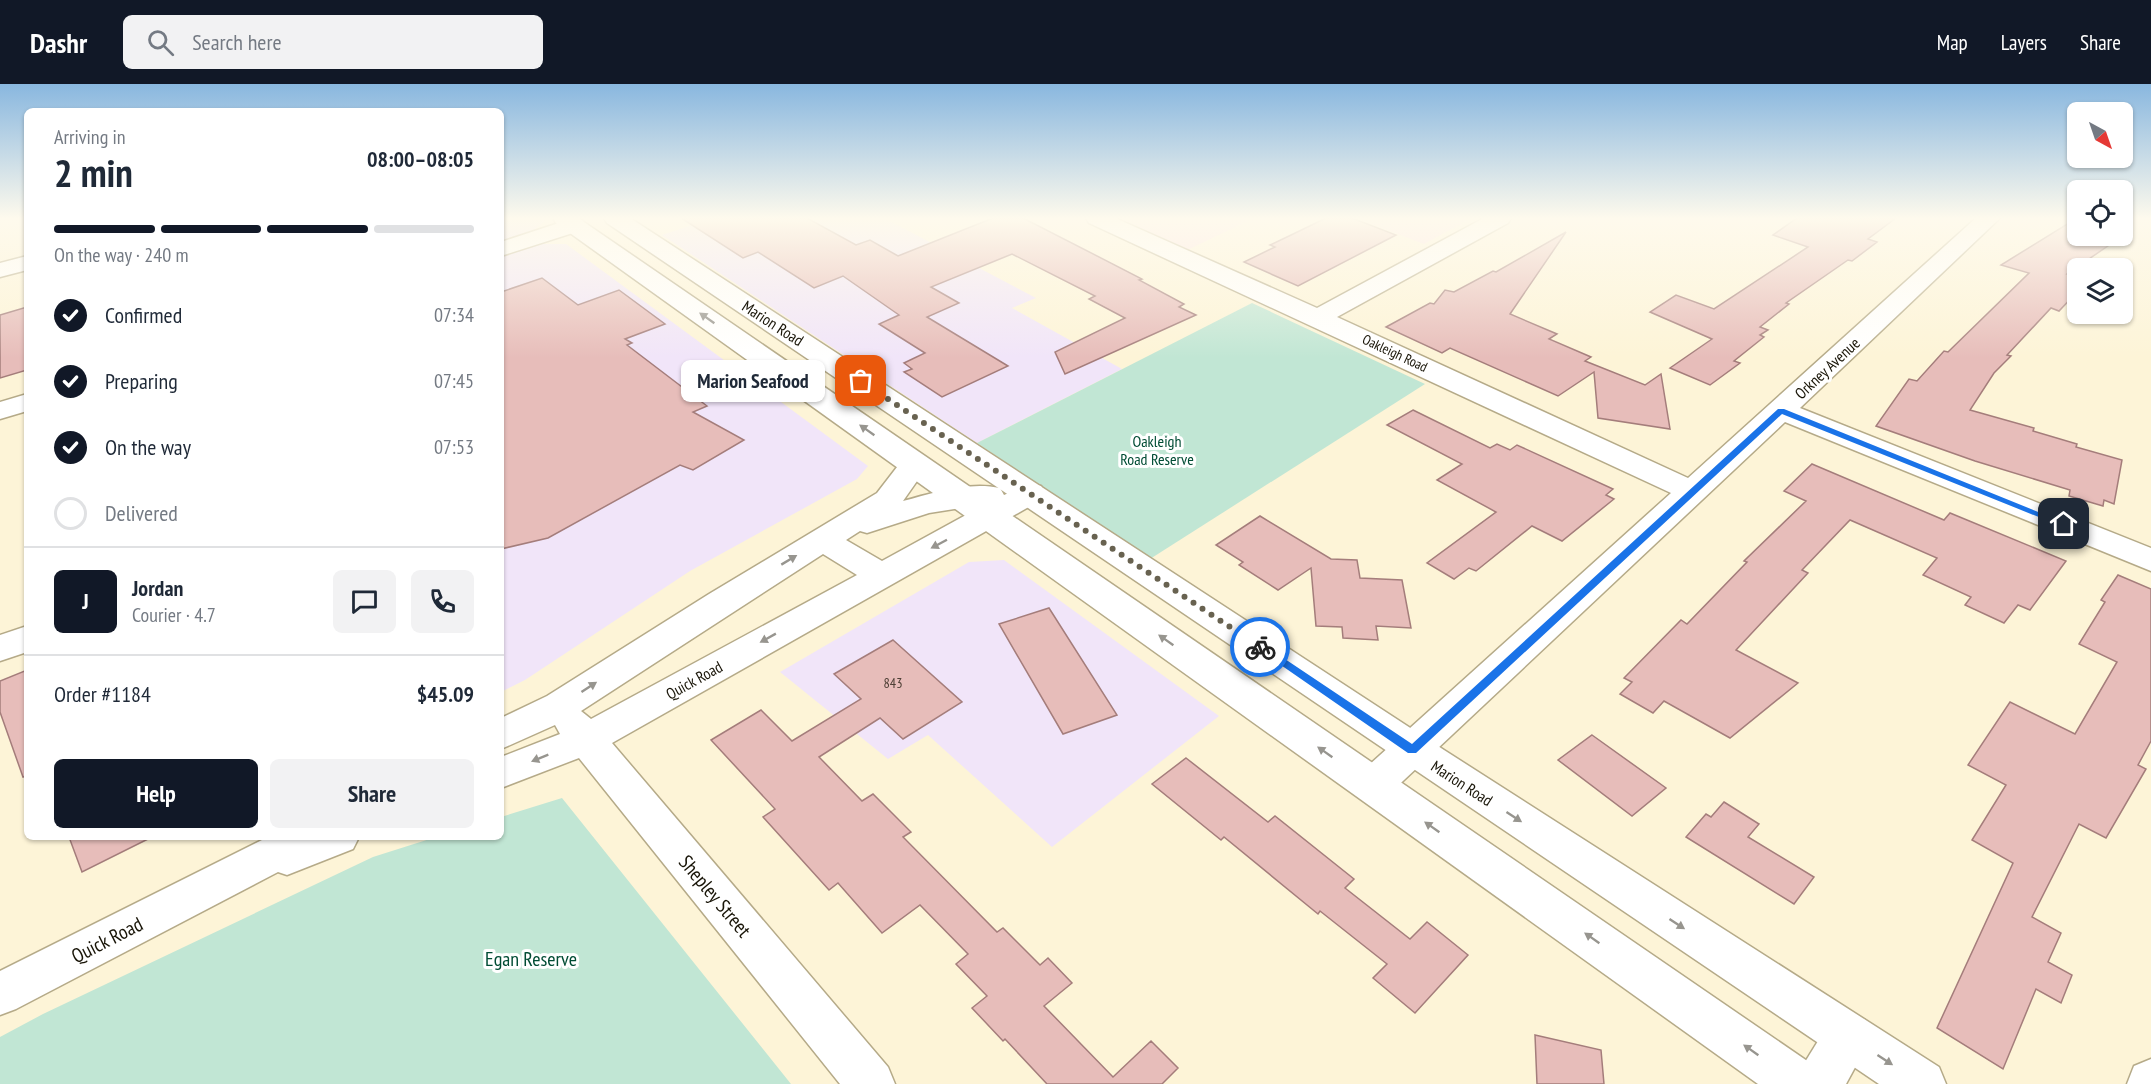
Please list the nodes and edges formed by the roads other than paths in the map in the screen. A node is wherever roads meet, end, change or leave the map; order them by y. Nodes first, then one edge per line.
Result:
1 (21, 265) edge
2 (631, 265) edge
3 (686, 265) edge
4 (1200, 265) edge
5 (1415, 265) edge
6 (1938, 265) edge
7 (0, 270) edge
8 (1318, 318) junction
9 (24, 403) edge
10 (1781, 410) junction
11 (0, 411) edge
12 (915, 464) junction
13 (1691, 491) junction
14 (1030, 492) junction
15 (961, 496) junction
16 (990, 517) junction
17 (824, 540) junction
18 (2151, 560) edge
19 (881, 575) junction
20 (24, 639) edge
21 (0, 649) edge
22 (560, 706) junction
23 (504, 734) edge
24 (585, 740) junction
25 (1412, 750) junction
26 (504, 772) edge
27 (1373, 785) junction
28 (301, 840) edge
29 (331, 840) edge
30 (213, 886) junction
31 (0, 994) edge
32 (1848, 1036) junction
33 (871, 1084) edge
34 (1799, 1084) edge
35 (1819, 1084) edge
36 (1922, 1084) edge

1 - 7 street
12 -> 2 street, Marion Road
3 - 14 street, Marion Road
4 - 8 street, Oakleigh Road
5 - 8 street
6 - 10 street, Orkney Avenue
8 - 13 street, Oakleigh Road
9 - 11 street
10 - 13 street, Orkney Avenue
10 - 18 street
12 - 15 street, Marion Road
12 - 17 street
13 - 25 street, Orkney Avenue
14 - 15 street
14 - 16 street, Quick Road
14 - 25 street, Marion Road
15 - 16 street, Marion Road
15 - 17 street
16 -> 19 street, Quick Road
27 -> 16 street, Marion Road
17 - 19 street
22 -> 17 street
19 -> 24 street, Quick Road
20 - 21 street
22 - 23 street
22 - 24 street, Shepley Street
24 -> 26 street, Quick Road
24 - 33 street, Shepley Street
25 - 27 street, Orkney Avenue
25 -> 32 street, Marion Road
34 -> 27 street, Marion Road
28 - 30 street, Quick Road
29 - 30 street, Quick Road
30 - 31 street, Quick Road
32 - 35 street
32 -> 36 street, Marion Road

